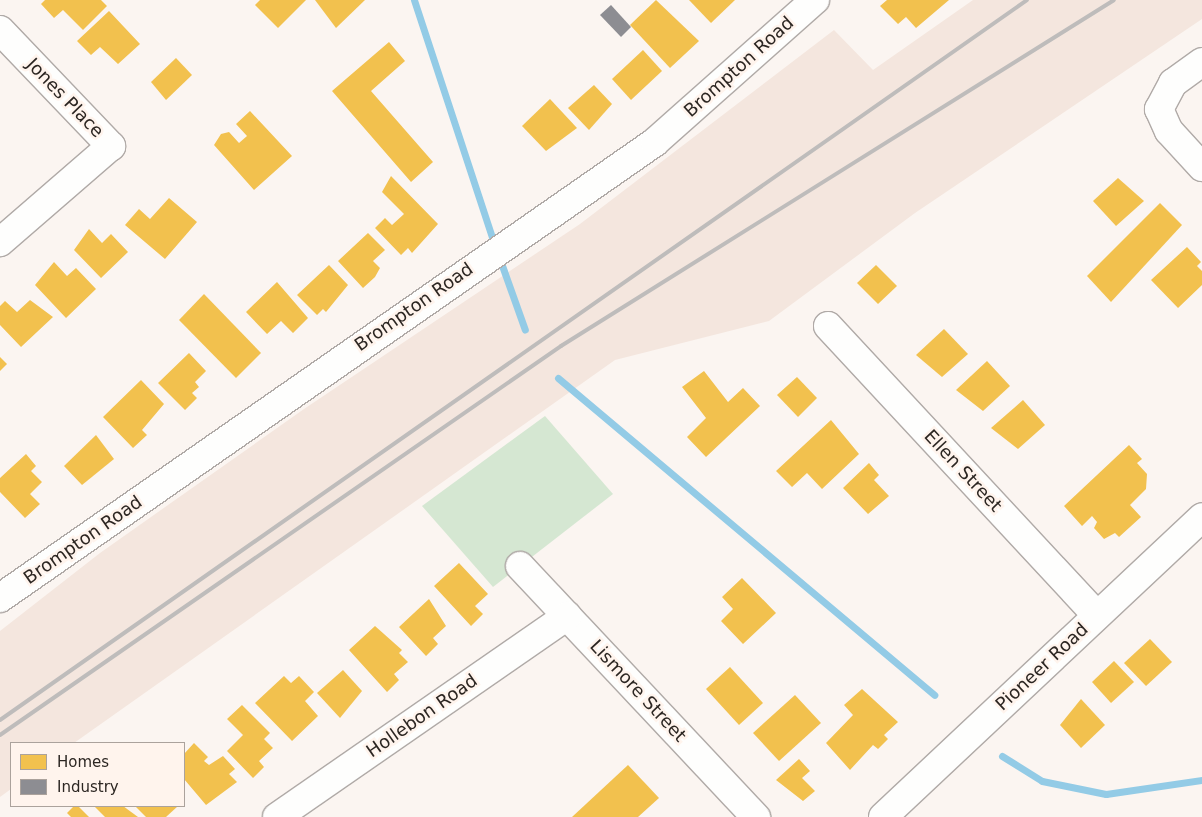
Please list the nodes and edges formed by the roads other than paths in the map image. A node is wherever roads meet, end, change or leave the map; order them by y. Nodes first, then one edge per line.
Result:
1 (815, 0) edge
2 (0, 30) edge
3 (1202, 62) edge
4 (1202, 167) edge
5 (0, 242) edge
6 (828, 326) dead end
7 (1202, 517) edge
8 (520, 566) dead end
9 (0, 598) edge
10 (1097, 615) junction
11 (567, 616) junction
12 (276, 817) edge
13 (756, 817) edge
14 (883, 817) edge

1 - 9 street, Brompton Road
2 - 5 street, Jones Place
3 - 4 street
6 - 10 street, Ellen Street
7 - 10 street, Pioneer Road
8 - 11 street, Lismore Street
10 - 14 street, Pioneer Road
11 - 12 street, Hollebon Road
11 - 13 street, Lismore Street

